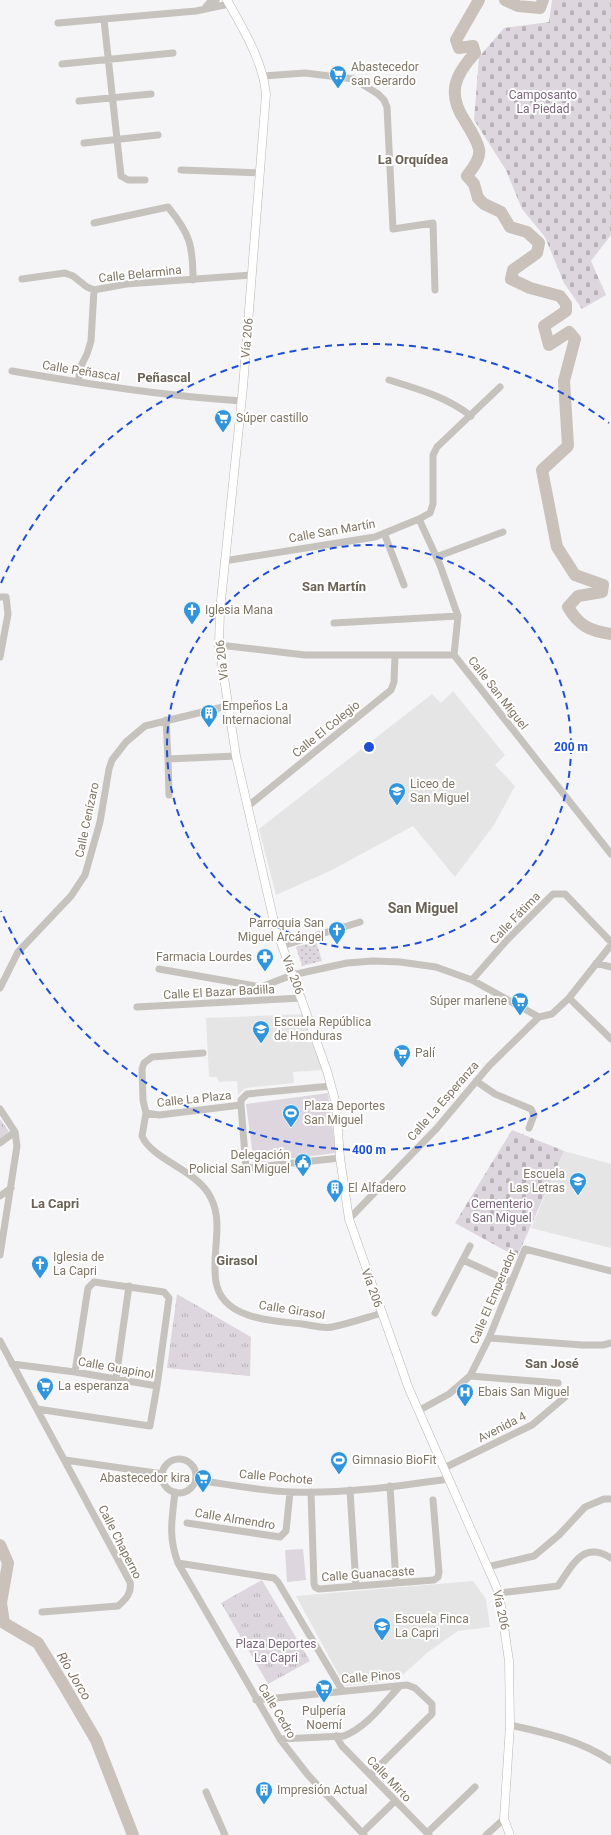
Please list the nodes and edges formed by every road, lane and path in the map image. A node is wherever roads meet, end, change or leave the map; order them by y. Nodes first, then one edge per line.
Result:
1 (216, 0) edge
2 (228, 2) edge
3 (205, 8) junction
4 (104, 20) junction
5 (58, 23) dead end
6 (173, 53) dead end
7 (107, 58) junction
8 (62, 64) dead end
9 (263, 76) junction
10 (151, 94) dead end
11 (112, 99) junction
12 (79, 101) dead end
13 (158, 135) dead end
14 (117, 140) junction
15 (84, 143) dead end
16 (181, 170) dead end
17 (260, 173) junction
18 (145, 180) dead end
19 (94, 223) dead end
20 (252, 275) junction
21 (22, 279) dead end
22 (193, 280) junction
23 (94, 290) junction
24 (435, 290) dead end
25 (12, 371) dead end
26 (389, 380) dead end
27 (78, 382) junction
28 (500, 387) dead end
29 (242, 401) junction
30 (471, 416) junction
31 (419, 519) junction
32 (503, 532) dead end
33 (384, 533) junction
34 (436, 557) junction
35 (224, 561) junction
36 (404, 585) dead end
37 (3, 597) edge
38 (458, 616) junction
39 (334, 623) dead end
40 (219, 644) junction
41 (454, 655) junction
42 (395, 656) junction
43 (0, 657) edge
44 (227, 706) junction
45 (166, 720) junction
46 (236, 756) junction
47 (168, 759) junction
48 (169, 795) dead end
49 (248, 807) junction
50 (611, 854) edge
51 (360, 922) dead end
52 (611, 944) edge
53 (282, 946) junction
54 (596, 963) junction
55 (611, 967) edge
56 (159, 969) dead end
57 (292, 975) junction
58 (472, 980) junction
59 (0, 988) edge
60 (302, 998) junction
61 (569, 998) junction
62 (137, 1007) dead end
63 (539, 1017) junction
64 (611, 1039) edge
65 (203, 1053) dead end
66 (476, 1081) junction
67 (332, 1086) junction
68 (241, 1105) junction
69 (0, 1109) edge
70 (146, 1113) junction
71 (529, 1128) dead end
72 (15, 1132) junction
73 (0, 1143) edge
74 (340, 1158) junction
75 (11, 1188) junction
76 (0, 1196) edge
77 (349, 1219) junction
78 (470, 1246) dead end
79 (1, 1247) edge
80 (0, 1255) edge
81 (463, 1260) junction
82 (611, 1271) edge
83 (511, 1282) junction
84 (129, 1286) junction
85 (382, 1313) junction
86 (435, 1313) dead end
87 (489, 1338) junction
88 (0, 1341) edge
89 (611, 1343) edge
90 (12, 1364) junction
91 (75, 1372) junction
92 (470, 1376) junction
93 (116, 1378) junction
94 (558, 1383) dead end
95 (157, 1386) junction
96 (564, 1397) dead end
97 (37, 1409) junction
98 (418, 1411) junction
99 (65, 1460) junction
100 (444, 1468) junction
101 (163, 1474) junction
102 (450, 1479) junction
103 (196, 1480) junction
104 (390, 1486) junction
105 (350, 1490) junction
106 (175, 1492) junction
107 (290, 1492) junction
108 (311, 1492) junction
109 (611, 1499) edge
110 (433, 1500) dead end
111 (187, 1523) dead end
112 (611, 1558) edge
113 (178, 1563) junction
114 (487, 1567) junction
115 (396, 1582) junction
116 (356, 1586) junction
117 (500, 1593) junction
118 (42, 1612) dead end
119 (400, 1686) junction
120 (342, 1690) junction
121 (256, 1700) junction
122 (510, 1725) junction
123 (336, 1736) junction
124 (280, 1739) junction
125 (611, 1761) edge
126 (370, 1775) junction
127 (475, 1787) dead end
128 (206, 1792) dead end
129 (395, 1801) junction
130 (504, 1819) junction
131 (363, 1834) edge
132 (428, 1834) edge
133 (225, 1835) edge
134 (486, 1835) edge
135 (510, 1835) edge

1 - 3 street
2 - 3 street
2 - 9 main road, Vía 206
3 - 4 street
4 - 5 street
4 - 7 street
6 - 7 street
7 - 8 street
7 - 11 street
9 - 17 main road, Vía 206
9 - 24 street
10 - 11 street
11 - 12 street
11 - 14 street
13 - 14 street
14 - 15 street
14 - 18 street
16 - 17 street
17 - 20 main road, Vía 206
19 - 22 street
20 - 22 street
20 - 29 main road, Vía 206
21 - 23 street, Calle Belarmina
22 - 23 street, Calle Belarmina
23 - 27 street
25 - 27 street, Calle Peñascal
26 - 30 street
27 - 29 street, Calle Peñascal
28 - 30 street, Calle San Martín
29 - 35 main road, Vía 206
30 - 31 street, Calle San Martín
31 - 33 street, Calle San Martín
31 - 34 street
32 - 34 street
33 - 35 street, Calle San Martín
33 - 36 street
34 - 38 street
35 - 40 main road, Vía 206
37 - 43 street
38 - 39 street
38 - 41 street
40 - 42 street, Calle San Miguel
40 - 44 main road, Vía 206
41 - 42 street, Calle San Miguel
41 - 50 street, Calle San Miguel
42 - 49 street, Calle El Colegio
44 - 45 street, Calle Cenízaro
44 - 46 main road, Vía 206
45 - 47 street
45 - 59 street, Calle Cenízaro
46 - 47 street
46 - 49 main road, Vía 206
47 - 48 street
49 - 53 main road, Vía 206
51 - 53 street
52 - 54 street
52 - 58 street, Calle Fátima
53 - 57 main road, Vía 206
54 - 55 street
54 - 61 street
56 - 57 street
57 - 58 street
57 - 60 main road, Vía 206
58 - 63 street
60 - 62 street, Calle El Bazar Badilla
60 - 67 main road, Vía 206
61 - 63 street
61 - 64 street
63 - 66 street, Calle La Esperanza
65 - 70 street, Calle Girasol
66 - 71 street
66 - 77 street, Calle La Esperanza
67 - 68 street, Calle La Plaza
67 - 74 main road, Vía 206
68 - 70 street, Calle La Plaza
68 - 74 street
69 - 72 street
70 - 85 street, Calle Girasol
72 - 73 street
72 - 75 street
74 - 77 main road, Vía 206
75 - 76 street
75 - 79 street
77 - 85 main road, Vía 206
78 - 81 street
79 - 80 street
81 - 83 street
81 - 86 street
82 - 83 street, Calle El Emperador
83 - 87 street, Calle El Emperador
84 - 91 street
84 - 93 street
84 - 95 street
85 - 98 main road, Vía 206
87 - 89 street
87 - 92 street, Calle El Emperador
88 - 90 street
90 - 91 street, Calle Guapinol
90 - 97 street
91 - 93 street, Calle Guapinol
92 - 94 street
92 - 98 street, Calle El Emperador
93 - 95 street, Calle Guapinol
95 - 97 street, Calle Guapinol
96 - 100 street, Avenida 4
97 - 99 street
98 - 100 main road, Vía 206
99 - 101 street
99 - 118 street, Calle Chaperno
100 - 102 main road, Vía 206
101 - 103 street
101 - 106 street
102 - 104 street, Calle Pochote
102 - 114 main road, Vía 206
103 - 106 street
103 - 107 street, Calle Pochote
104 - 105 street, Calle Pochote
104 - 115 street
105 - 108 street, Calle Pochote
105 - 116 street
106 - 113 street, Calle Cedro
107 - 108 street, Calle Pochote
107 - 111 street, Calle Almendro
108 - 116 street, Calle Guanacaste
109 - 114 street
110 - 115 street, Calle Guanacaste
112 - 117 street
113 - 120 street
113 - 121 street, Calle Cedro
114 - 117 main road, Vía 206
115 - 116 street, Calle Guanacaste
117 - 122 main road, Vía 206
119 - 120 street, Calle Pinos
119 - 123 street
119 - 126 street, Calle Pinos
120 - 121 street, Calle Pinos
121 - 124 street, Calle Cedro
122 - 125 street
122 - 130 main road, Vía 206
123 - 124 street
123 - 126 street, Calle Mirto
124 - 131 street, Calle Cedro
126 - 129 street, Calle Mirto
127 - 132 street
128 - 133 street
129 - 131 street
129 - 132 street, Calle Mirto
130 - 134 street
130 - 135 main road, Vía 206

